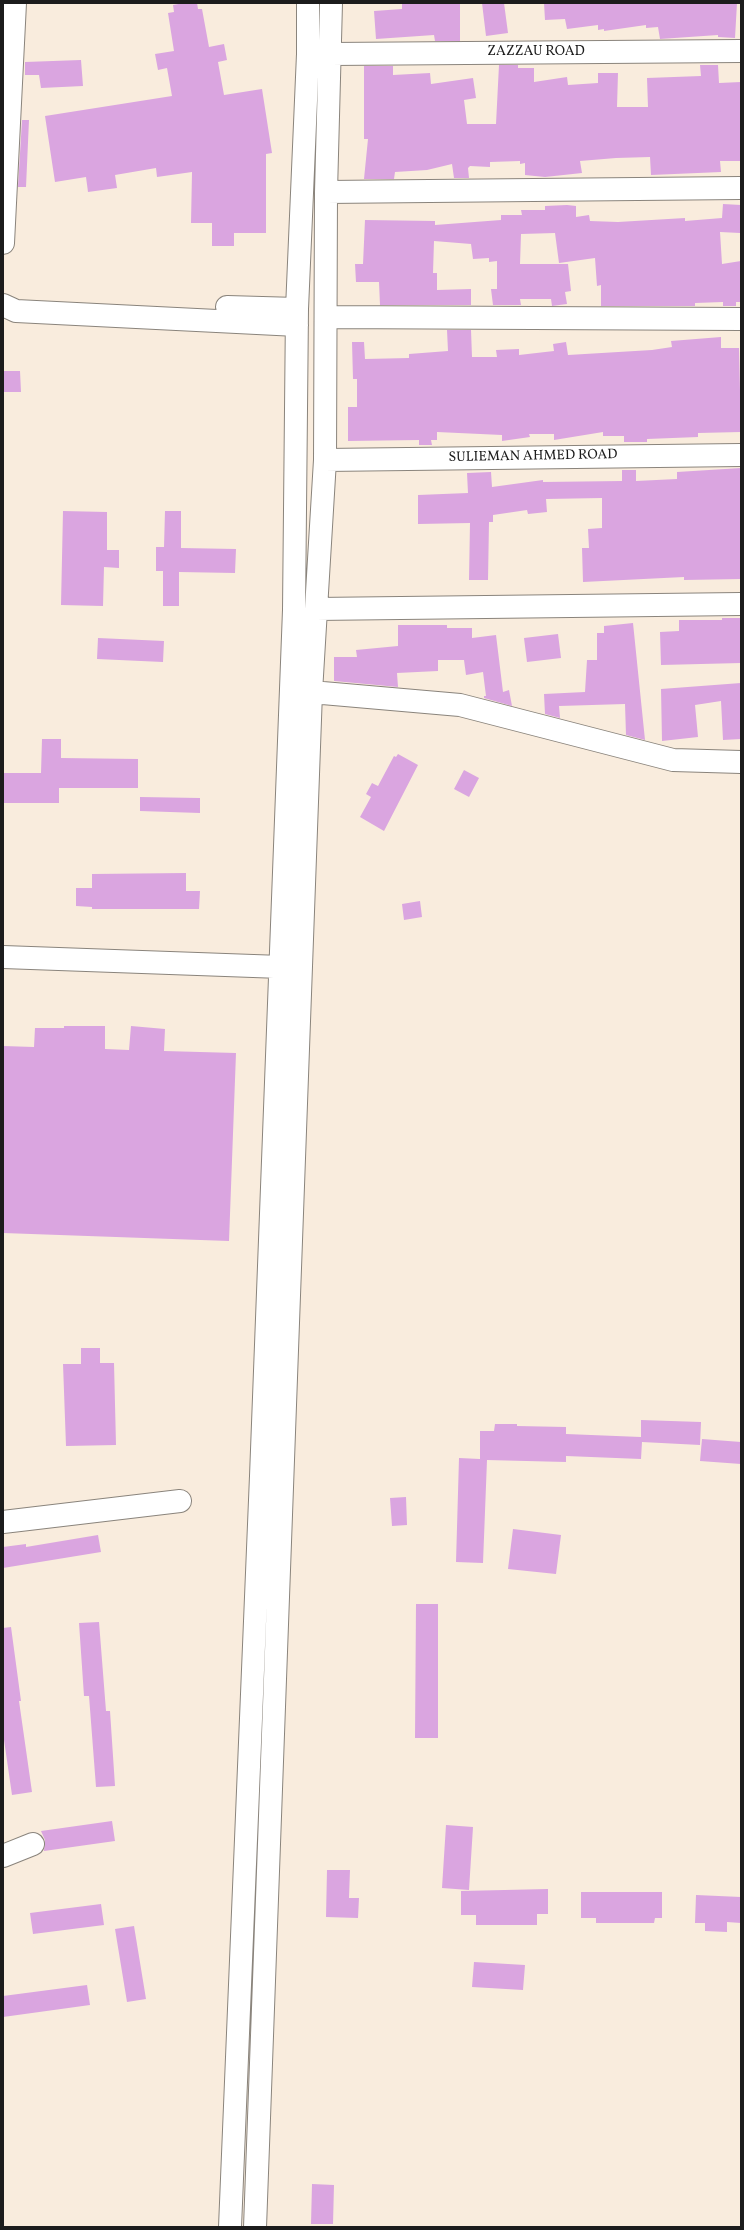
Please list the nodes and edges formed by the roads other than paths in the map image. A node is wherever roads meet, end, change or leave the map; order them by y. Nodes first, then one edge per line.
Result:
1 (15, 3) edge
2 (308, 3) edge
3 (331, 3) edge
4 (8, 28) edge
5 (741, 51) edge
6 (330, 54) junction
7 (5, 175) edge
8 (741, 188) edge
9 (326, 192) junction
10 (3, 243) edge
11 (3, 304) edge
12 (297, 317) junction
13 (326, 317) junction
14 (741, 319) edge
15 (741, 455) edge
16 (325, 460) junction
17 (320, 538) junction
18 (294, 540) junction
19 (741, 604) edge
20 (316, 609) junction
21 (311, 692) junction
22 (741, 762) edge
23 (3, 957) edge
24 (280, 967) junction
25 (180, 1501) dead end
26 (3, 1522) edge
27 (33, 1844) dead end
28 (3, 1856) edge
29 (230, 2227) edge
30 (255, 2227) edge

1 - 4 street
2 - 12 street
3 - 6 street
4 - 7 street
5 - 6 street, ZAZZAU ROAD
6 - 9 street
7 - 10 street
8 - 9 street
9 - 13 street
11 - 12 street
12 - 18 street
13 - 14 street
13 - 16 street
15 - 16 street, SULIEMAN AHMED ROAD
16 - 17 street
17 - 18 street
17 - 20 street
18 - 24 street
19 - 20 street
20 - 21 street
21 - 22 street
21 - 30 street
23 - 24 street
24 - 29 street
25 - 26 street
27 - 28 street

